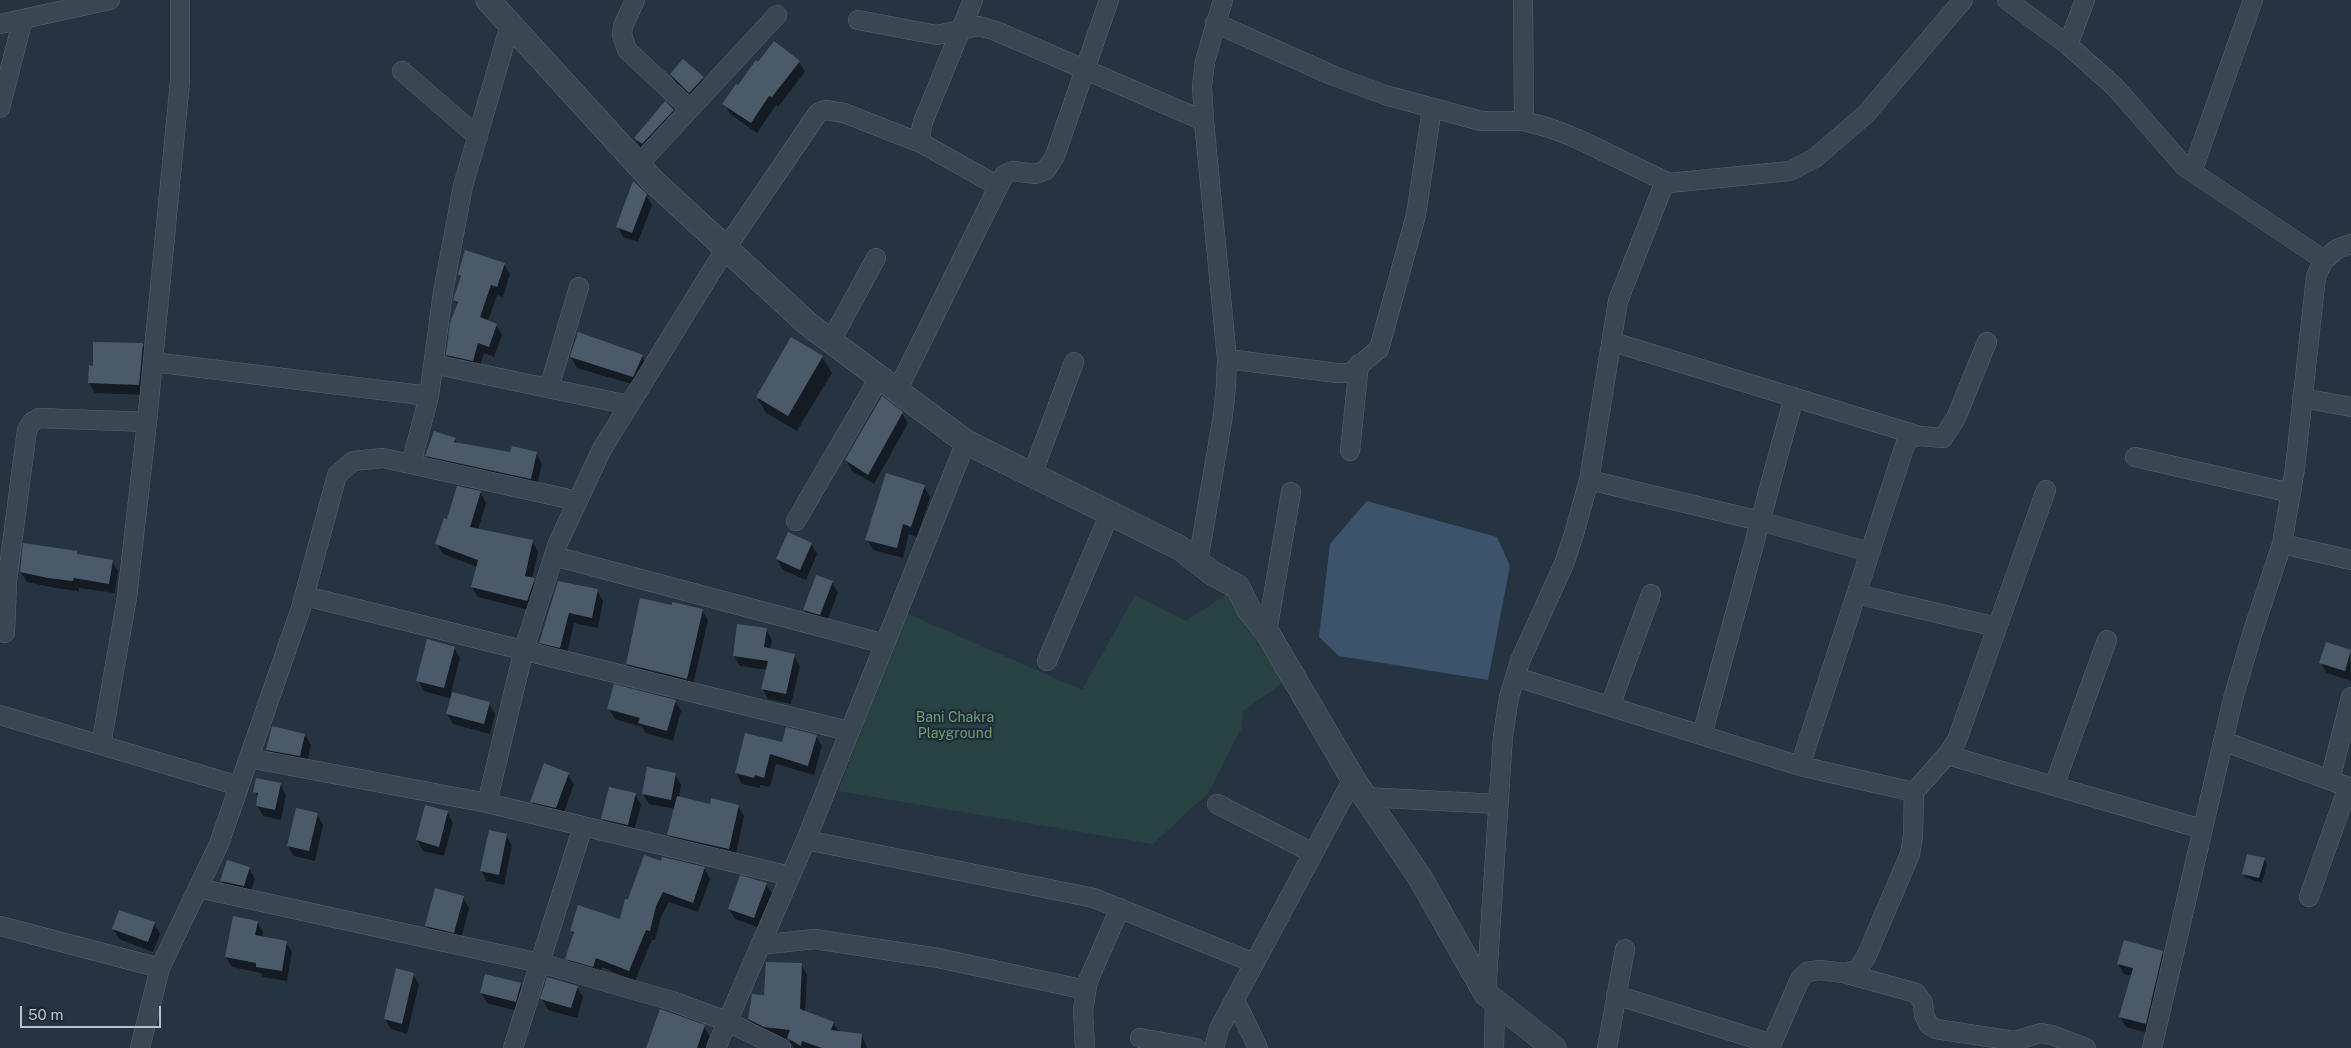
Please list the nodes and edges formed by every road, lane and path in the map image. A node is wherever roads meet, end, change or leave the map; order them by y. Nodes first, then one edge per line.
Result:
1 (110, 0) edge
2 (180, 0) edge
3 (488, 0) edge
4 (635, 0) edge
5 (973, 0) edge
6 (1109, 0) edge
7 (1224, 0) edge
8 (1523, 0) edge
9 (1963, 0) edge
10 (2007, 0) edge
11 (2085, 0) edge
12 (2253, 0) edge
13 (776, 15) dead end
14 (23, 19) junction
15 (858, 20) dead end
16 (1215, 23) junction
17 (0, 24) edge
18 (510, 24) junction
19 (962, 28) junction
20 (2068, 45) junction
21 (1084, 69) junction
22 (402, 70) dead end
23 (0, 108) edge
24 (1432, 108) junction
25 (690, 109) junction
26 (1204, 121) junction
27 (1524, 121) junction
28 (478, 137) junction
29 (923, 144) junction
30 (638, 165) junction
31 (2192, 172) junction
32 (1669, 184) junction
33 (998, 186) junction
34 (2351, 244) edge
35 (726, 248) junction
36 (876, 258) dead end
37 (2324, 260) junction
38 (579, 287) dead end
39 (831, 341) junction
40 (1613, 342) junction
41 (1987, 342) dead end
42 (1227, 359) junction
43 (152, 362) junction
44 (1074, 362) dead end
45 (433, 364) junction
46 (1359, 364) junction
47 (888, 384) junction
48 (550, 388) junction
49 (429, 396) junction
50 (1794, 398) junction
51 (2302, 398) junction
52 (629, 405) junction
53 (2351, 407) edge
54 (147, 422) junction
55 (1920, 436) junction
56 (966, 442) junction
57 (1350, 450) dead end
58 (2135, 457) dead end
59 (411, 464) junction
60 (1032, 475) junction
61 (1589, 480) junction
62 (2046, 490) dead end
63 (1291, 492) dead end
64 (2291, 493) junction
65 (578, 501) junction
66 (1110, 513) junction
67 (796, 520) dead end
68 (1760, 521) junction
69 (2282, 544) junction
70 (1869, 552) junction
71 (554, 556) junction
72 (2351, 560) edge
73 (1198, 562) junction
74 (4, 581) edge
75 (1651, 594) dead end
76 (1856, 594) junction
77 (305, 596) junction
78 (1997, 627) junction
79 (1267, 632) junction
80 (5, 634) dead end
81 (2107, 640) dead end
82 (885, 644) junction
83 (524, 649) junction
84 (1047, 661) dead end
85 (1516, 676) junction
86 (2351, 697) edge
87 (1610, 706) junction
88 (0, 715) edge
89 (848, 731) junction
90 (1702, 735) junction
91 (2223, 741) junction
92 (101, 745) junction
93 (1947, 756) junction
94 (249, 758) junction
95 (1800, 766) junction
96 (2330, 780) junction
97 (239, 786) junction
98 (2054, 786) junction
99 (1359, 788) junction
100 (2350, 788) edge
101 (1914, 792) junction
102 (487, 803) junction
103 (1217, 804) dead end
104 (1498, 804) junction
105 (583, 826) junction
106 (2202, 829) junction
107 (806, 840) junction
108 (1313, 853) junction
109 (790, 876) junction
110 (198, 888) junction
111 (2309, 896) dead end
112 (1120, 908) junction
113 (0, 926) edge
114 (760, 944) junction
115 (1625, 949) dead end
116 (540, 963) junction
117 (1254, 963) junction
118 (160, 968) junction
119 (1844, 973) junction
120 (1086, 990) junction
121 (1616, 995) junction
122 (1490, 998) junction
123 (1235, 1000) junction
124 (726, 1022) junction
125 (1140, 1038) dead end
126 (1771, 1046) edge
127 (2156, 1047) edge
128 (140, 1048) edge
129 (513, 1048) edge
130 (716, 1048) edge
131 (781, 1048) edge
132 (1085, 1048) edge
133 (1196, 1048) edge
134 (1214, 1048) edge
135 (1258, 1048) edge
136 (1494, 1048) edge
137 (1554, 1048) edge
138 (1607, 1048) edge
139 (2086, 1048) edge

1 - 14 street
2 - 43 street
3 - 18 street
4 - 25 street
5 - 19 street
6 - 21 street
7 - 16 street
8 - 27 street
9 - 32 street
10 - 20 street
11 - 20 street
12 - 31 street
13 - 25 street
14 - 17 street
14 - 23 street
15 - 19 street
16 - 24 street
16 - 26 street
18 - 28 street
18 - 30 street
19 - 21 street
19 - 29 street
20 - 31 street
21 - 26 street
21 - 33 street
22 - 28 street
24 - 27 street
24 - 46 street
25 - 30 street
26 - 42 street
27 - 32 street
28 - 45 street
29 - 33 street
29 - 35 street
30 - 35 street
31 - 37 street
32 - 40 street
33 - 47 street
34 - 37 street
35 - 39 street
35 - 52 street
36 - 39 street
37 - 51 street
38 - 48 street
39 - 47 street
40 - 50 street
40 - 61 street
41 - 55 street
42 - 46 street
42 - 73 street
43 - 49 street
43 - 54 street
44 - 60 street
45 - 48 street
45 - 49 street
46 - 57 street
47 - 56 street
47 - 67 street
48 - 52 street
49 - 59 street
50 - 55 street
50 - 68 street
51 - 53 street
51 - 64 street
52 - 65 street
54 - 74 street
54 - 92 street
55 - 70 street
56 - 60 street
56 - 82 street
58 - 64 street
59 - 65 street
59 - 77 street
60 - 66 street
61 - 68 street
61 - 85 street
62 - 78 street
63 - 79 street
64 - 69 street
65 - 71 street
66 - 73 street
66 - 84 street
68 - 70 street
68 - 90 street
69 - 72 street
69 - 91 street
70 - 76 street
71 - 82 street
71 - 83 street
73 - 79 street
74 - 80 street
75 - 87 street
76 - 78 street
76 - 95 street
77 - 83 street
77 - 94 street
78 - 93 street
79 - 99 street
81 - 98 street
82 - 89 street
83 - 89 street
83 - 102 street
85 - 87 street
85 - 104 street
86 - 96 street
87 - 90 street
88 - 92 street
89 - 107 street
90 - 95 street
91 - 96 street
91 - 106 street
92 - 97 street
93 - 98 street
93 - 101 street
94 - 97 street
94 - 102 street
95 - 101 street
96 - 100 street
97 - 110 street
98 - 106 street
99 - 104 street
99 - 108 street
99 - 122 street
100 - 111 street
101 - 119 street
102 - 105 street
103 - 108 street
104 - 122 street
105 - 109 street
105 - 116 street
106 - 127 street
107 - 109 street
107 - 112 street
108 - 117 street
109 - 114 street
110 - 116 street
110 - 118 street
112 - 117 street
112 - 120 street
113 - 118 street
114 - 120 street
114 - 124 street
115 - 121 street
116 - 124 street
116 - 129 street
117 - 123 street
118 - 128 street
119 - 126 street
119 - 139 street
120 - 132 street
121 - 126 street
121 - 138 street
122 - 136 street
122 - 137 street
123 - 134 street
123 - 135 street
124 - 130 street
124 - 131 street
125 - 133 street

